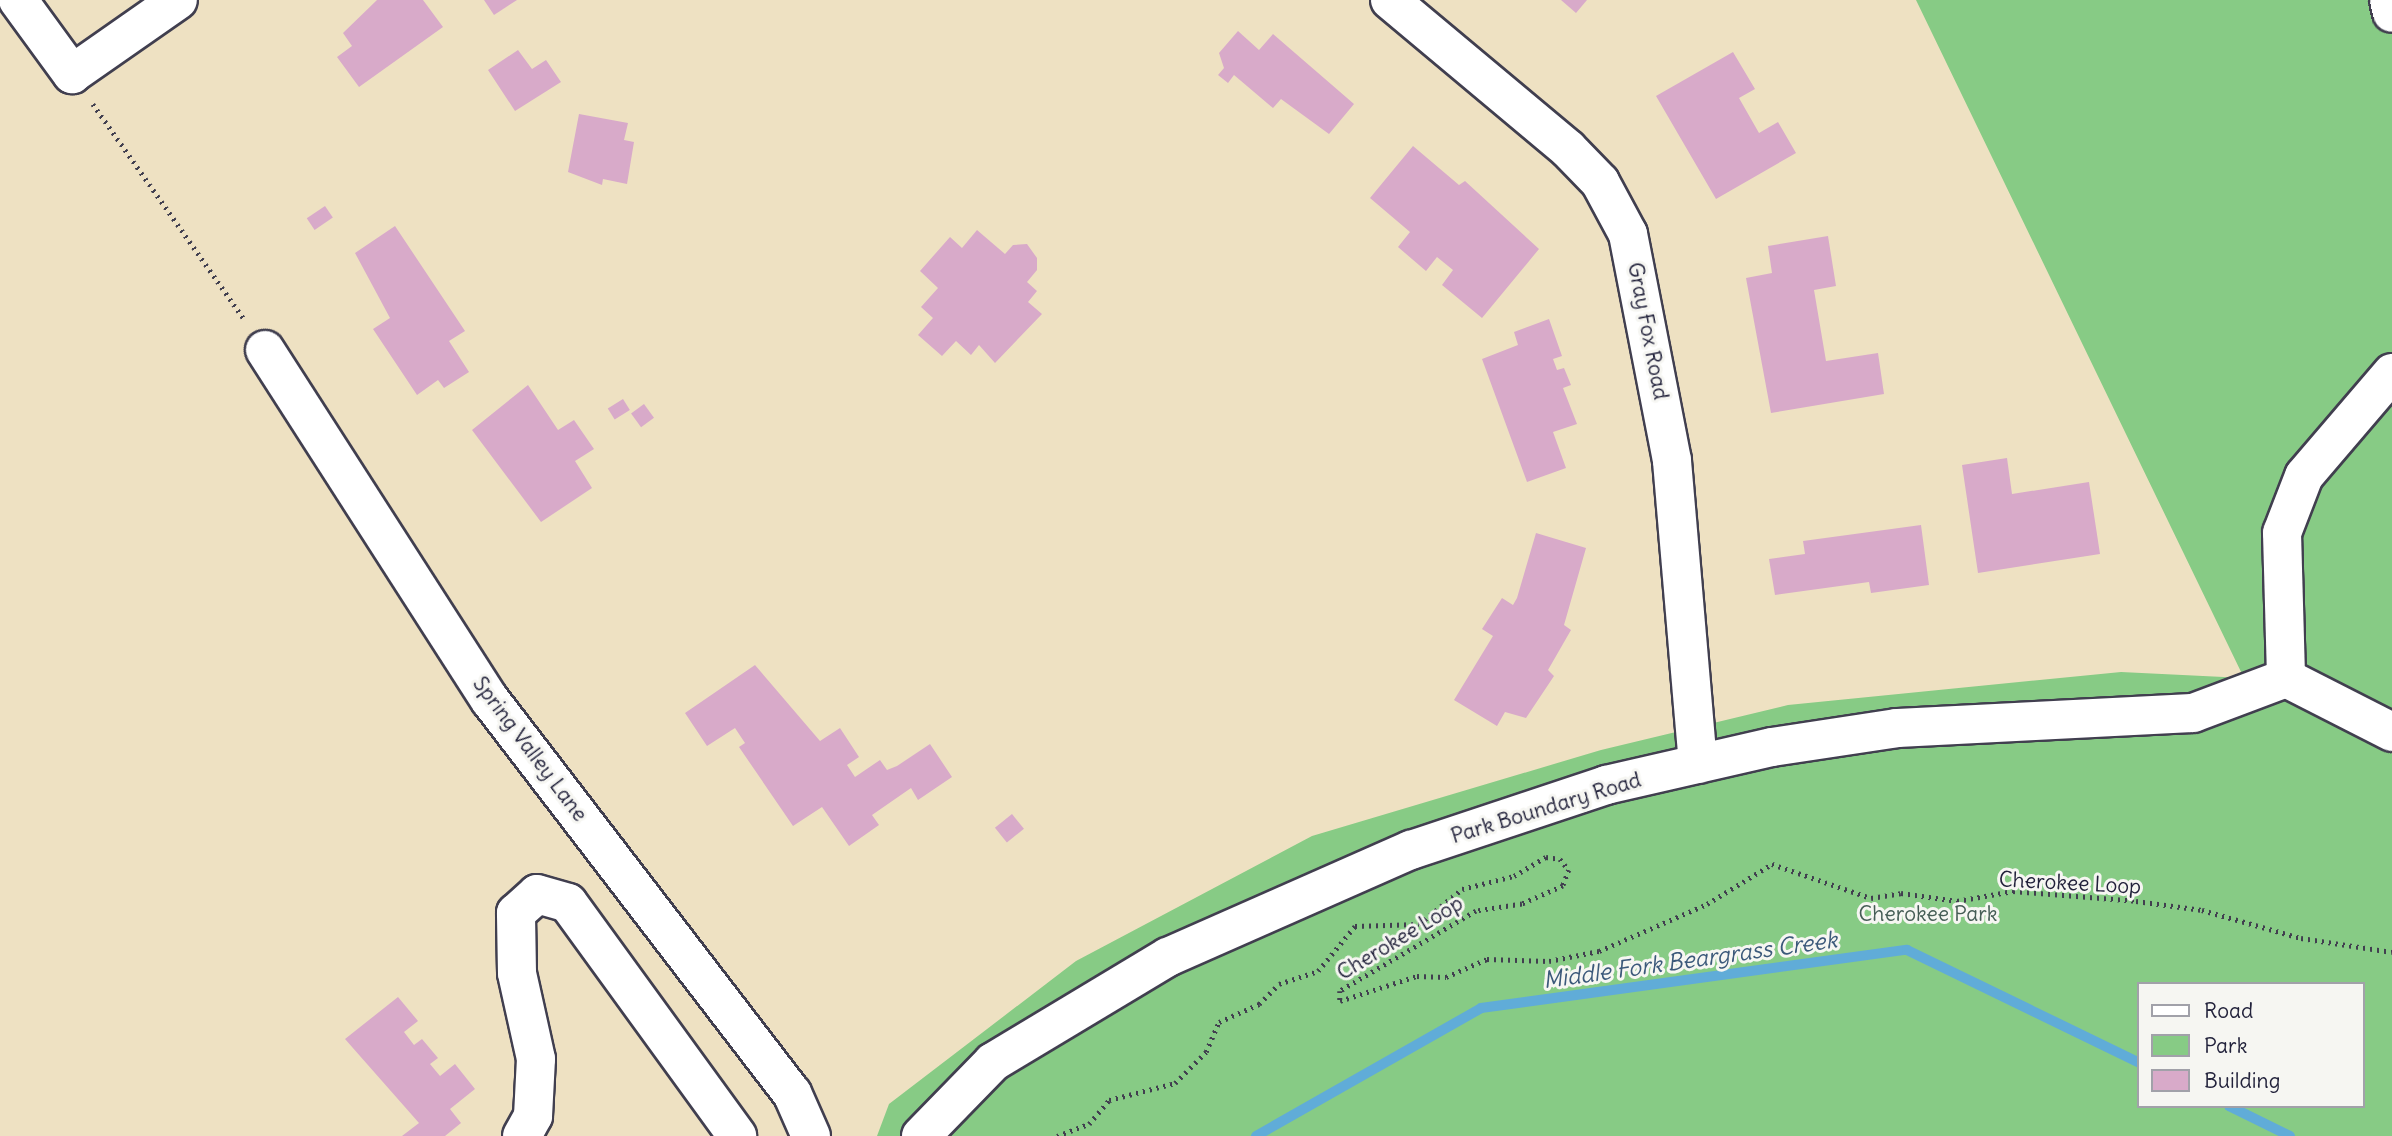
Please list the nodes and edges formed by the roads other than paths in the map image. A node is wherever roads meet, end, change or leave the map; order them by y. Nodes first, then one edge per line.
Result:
1 (18, 0) edge
2 (178, 0) edge
3 (1390, 0) edge
4 (2389, 0) edge
5 (2392, 13) edge
6 (265, 350) road end
7 (2392, 373) edge
8 (2286, 678) junction
9 (2392, 732) edge
10 (1698, 764) junction
11 (522, 1136) edge
12 (737, 1136) edge
13 (811, 1136) edge
14 (921, 1136) edge

1 - 2 street
3 - 10 street, Gray Fox Road
4 - 5 street
6 - 13 street, Spring Valley Lane
7 - 8 street
8 - 9 street
8 - 10 street, Park Boundary Road
10 - 14 street, Park Boundary Road
11 - 12 street

